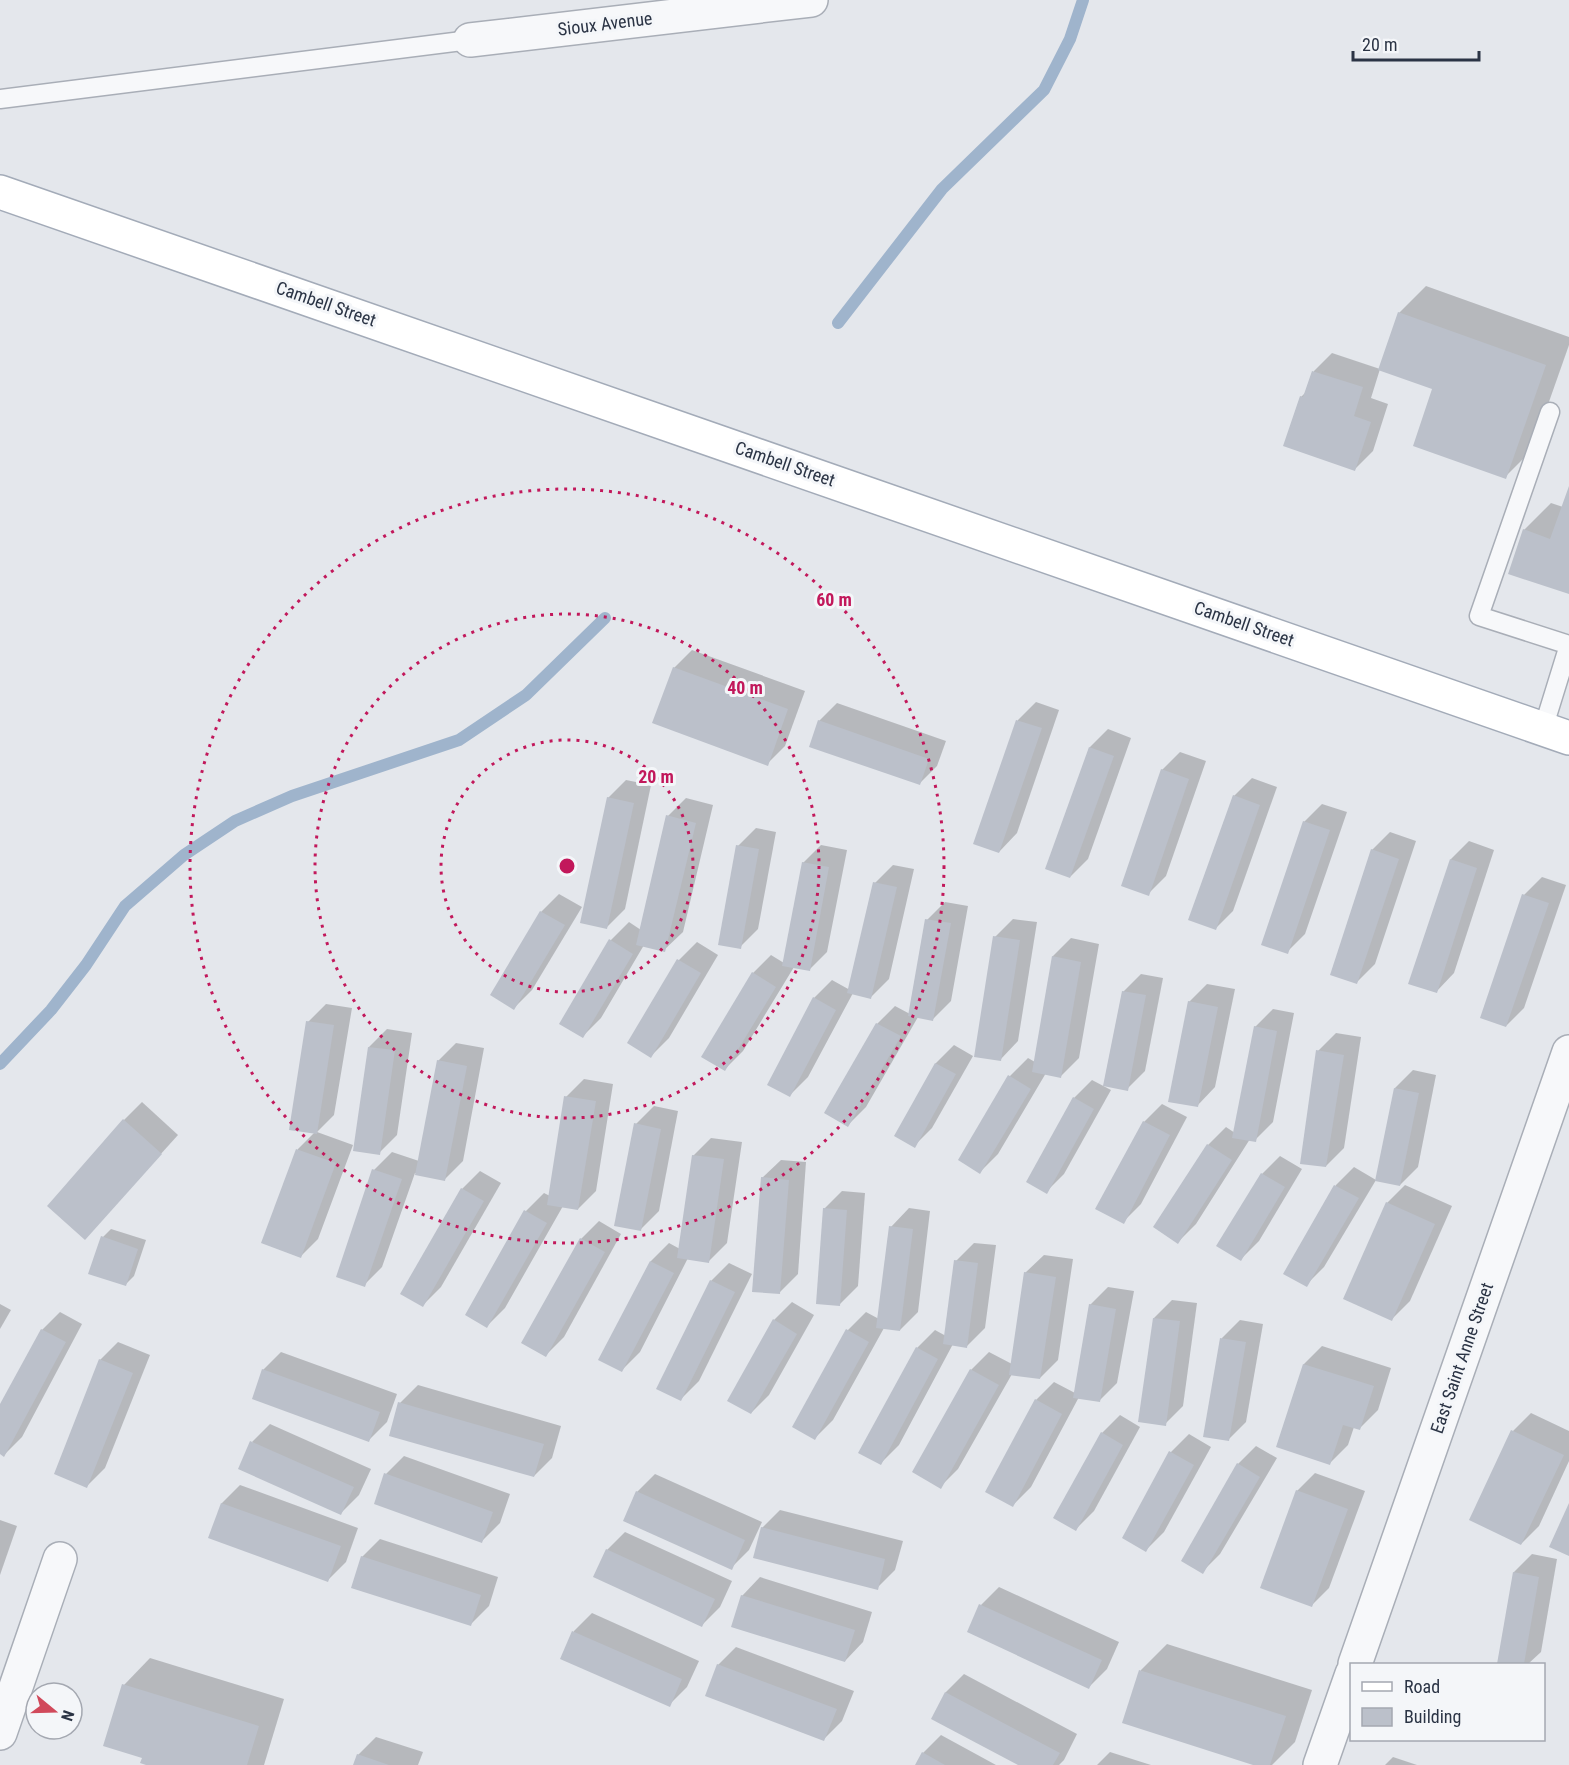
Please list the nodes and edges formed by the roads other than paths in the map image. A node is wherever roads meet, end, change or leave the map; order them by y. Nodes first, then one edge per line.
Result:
1 (811, 0) edge
2 (470, 40) joint
3 (0, 99) edge
4 (0, 192) edge
5 (1550, 412) dead end
6 (1556, 733) edge
7 (1569, 1053) edge
8 (60, 1559) dead end
9 (1356, 1663) edge
10 (1350, 1680) edge
11 (0, 1733) edge
12 (1320, 1765) edge

1 - 2 street, Sioux Avenue
2 - 3 lane
4 - 6 main road, Cambell Street
5 - 6 lane
7 - 9 street, East Saint Anne Street
8 - 11 street
10 - 12 street

